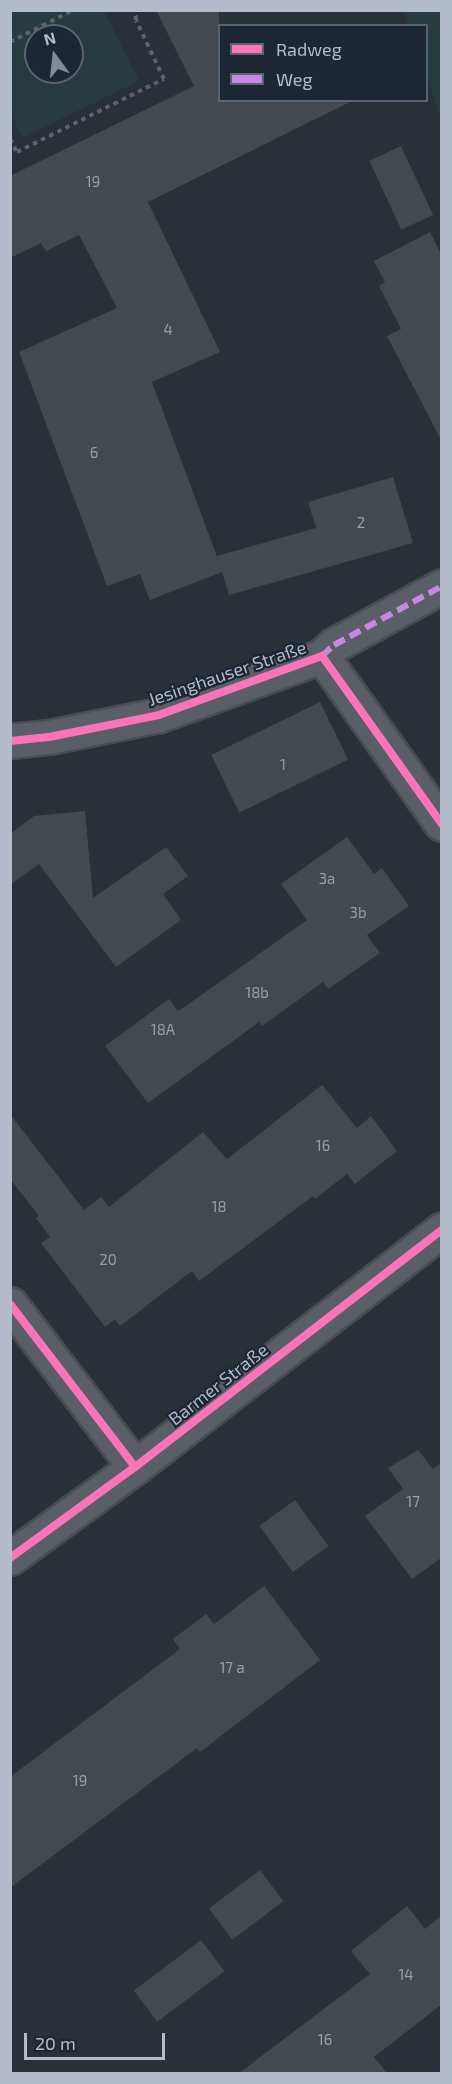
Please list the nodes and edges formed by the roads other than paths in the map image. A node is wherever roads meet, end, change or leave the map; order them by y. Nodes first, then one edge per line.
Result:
1 (441, 586) edge
2 (322, 656) junction
3 (10, 741) edge
4 (441, 824) edge
5 (441, 1230) edge
6 (10, 1304) edge
7 (135, 1467) junction
8 (10, 1558) edge

1 - 2 street, Jesinghauser Straße
2 - 3 street, Jesinghauser Straße
2 - 4 street, Jesinghauser Straße
5 - 7 street, Barmer Straße
6 - 7 street
7 - 8 street, Barmer Straße

